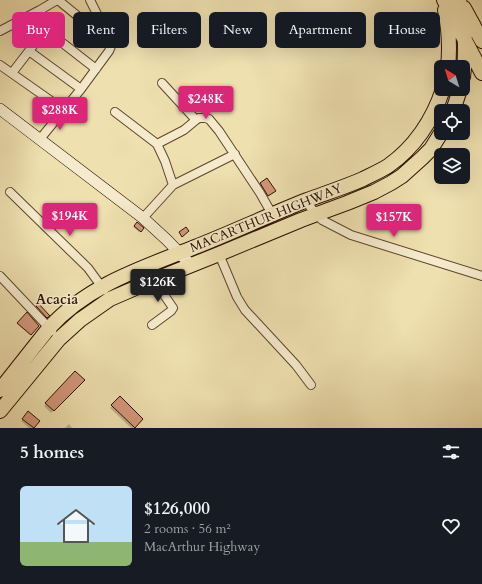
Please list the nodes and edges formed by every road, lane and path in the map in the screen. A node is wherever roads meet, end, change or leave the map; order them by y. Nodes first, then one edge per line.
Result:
1 (58, 0) edge
2 (90, 0) edge
3 (443, 0) edge
4 (459, 0) edge
5 (73, 12) edge
6 (96, 12) edge
7 (0, 31) edge
8 (465, 41) junction
9 (482, 41) edge
10 (110, 48) edge
11 (29, 51) junction
12 (448, 60) edge
13 (465, 60) edge
14 (0, 65) edge
15 (96, 69) junction
16 (470, 72) edge
17 (12, 74) junction
18 (482, 74) edge
19 (162, 83) dead end
20 (81, 89) junction
21 (440, 96) edge
22 (0, 109) edge
23 (64, 110) junction
24 (115, 112) dead end
25 (196, 120) junction
26 (40, 139) junction
27 (436, 140) edge
28 (156, 144) junction
29 (235, 154) junction
30 (173, 185) junction
31 (10, 192) dead end
32 (305, 201) junction
33 (272, 214) junction
34 (316, 214) junction
35 (143, 218) junction
36 (179, 253) junction
37 (218, 254) junction
38 (191, 265) junction
39 (0, 276) edge
40 (482, 276) edge
41 (154, 280) junction
42 (102, 287) junction
43 (110, 299) junction
44 (152, 325) dead end
45 (49, 328) junction
46 (59, 339) junction
47 (311, 385) dead end
48 (0, 390) edge
49 (2, 405) edge

1 - 5 street
1 - 7 street
2 - 6 street
3 - 8 highway
3 - 12 highway
4 - 8 highway
4 - 9 highway
8 - 13 highway
8 - 18 highway
10 - 15 street
11 - 15 street
11 - 17 street
11 - 20 street
14 - 17 street
15 - 20 street
16 - 18 highway
17 - 23 street
19 - 25 street
20 - 23 street
21 - 32 highway, MACARTHUR HIGHWAY
22 - 26 main road
23 - 26 street
24 - 28 street
25 - 28 street
25 - 29 street
26 - 35 main road
27 - 34 highway, MACARTHUR HIGHWAY
28 - 30 street
29 - 30 street
29 - 33 street
30 - 35 street
31 - 42 street
32 - 33 highway, MACARTHUR HIGHWAY
32 - 34 street
33 - 36 highway, MACARTHUR HIGHWAY
34 - 37 highway, MACARTHUR HIGHWAY
34 - 40 street
35 - 36 main road
36 - 38 main road
36 - 42 highway, MACARTHUR HIGHWAY
37 - 38 highway, MACARTHUR HIGHWAY
37 - 47 street
38 - 41 highway, MACARTHUR HIGHWAY
39 - 45 street
41 - 43 highway, MACARTHUR HIGHWAY
41 - 44 street
42 - 43 street
42 - 45 highway, MACARTHUR HIGHWAY
43 - 46 highway, MACARTHUR HIGHWAY
45 - 46 street
45 - 48 highway, MACARTHUR HIGHWAY
46 - 49 highway, MACARTHUR HIGHWAY

